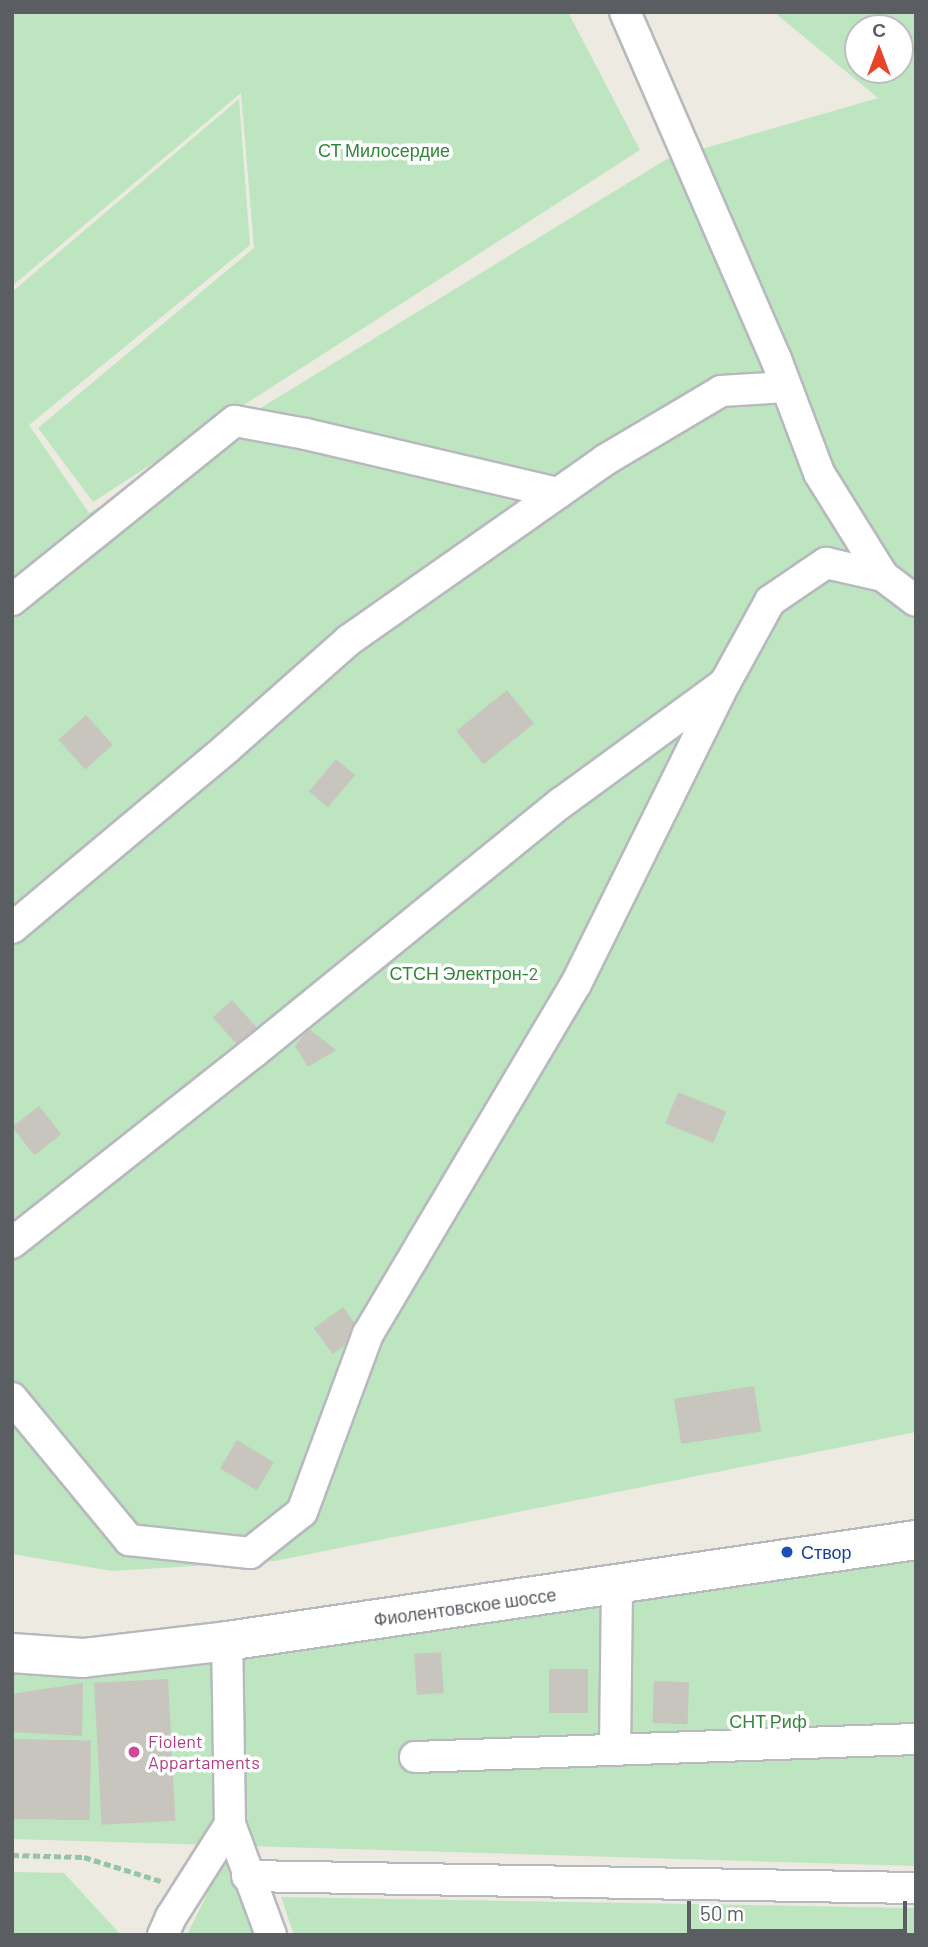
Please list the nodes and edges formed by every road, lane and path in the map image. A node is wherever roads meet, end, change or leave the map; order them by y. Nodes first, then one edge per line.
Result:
1 (625, 12) edge
2 (786, 387) junction
3 (558, 494) junction
4 (883, 576) junction
5 (12, 600) edge
6 (916, 601) edge
7 (725, 683) junction
8 (12, 928) edge
9 (12, 1242) edge
10 (12, 1398) edge
11 (916, 1539) edge
12 (617, 1585) junction
13 (227, 1641) junction
14 (12, 1653) edge
15 (916, 1739) edge
16 (615, 1750) junction
17 (415, 1757) dead end
18 (230, 1824) junction
19 (12, 1855) edge
20 (200, 1871) junction
21 (247, 1876) junction
22 (916, 1888) edge
23 (163, 1935) edge
24 (271, 1935) edge

1 - 2 street
2 - 3 street
2 - 4 street
3 - 5 street
3 - 8 street
4 - 6 street
4 - 7 street
7 - 9 street
7 - 10 street
11 - 12 main road, Фиолентовское шоссе
12 - 13 main road, Фиолентовское шоссе
12 - 16 street
13 - 14 main road, Фиолентовское шоссе
13 - 18 street
15 - 16 street
16 - 17 street
18 - 20 street
18 - 21 street
19 - 20 path
20 - 23 street
21 - 22 street
21 - 24 street

